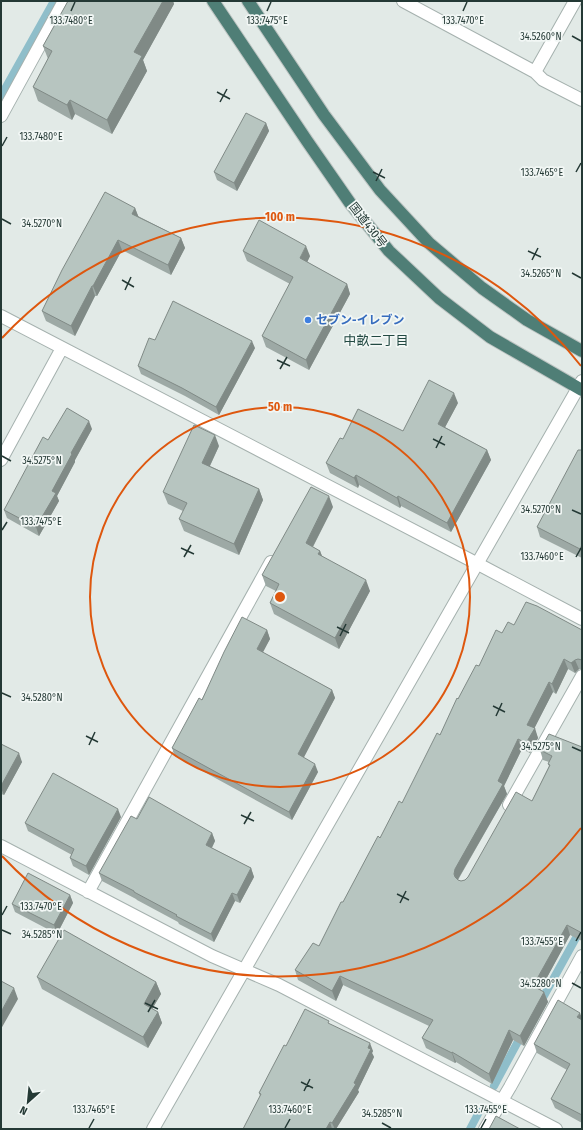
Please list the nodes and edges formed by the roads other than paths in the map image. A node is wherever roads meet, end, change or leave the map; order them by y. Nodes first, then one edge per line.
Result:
1 (64, 1) edge
2 (213, 1) edge
3 (248, 1) edge
4 (403, 1) edge
5 (575, 1) edge
6 (535, 72) junction
7 (582, 100) edge
8 (1, 116) edge
9 (1, 316) edge
10 (62, 348) junction
11 (582, 350) edge
12 (581, 386) edge
13 (1, 460) edge
14 (278, 550) edge
15 (478, 564) junction
16 (582, 619) edge
17 (582, 676) edge
18 (504, 814) edge
19 (1, 846) edge
20 (88, 892) junction
21 (582, 956) edge
22 (245, 970) junction
23 (502, 1101) junction
24 (153, 1129) edge
25 (485, 1129) edge
26 (556, 1129) edge

1 - 8 street
2 - 12 highway, 国道430号
3 - 11 highway
4 - 6 street
5 - 6 street
6 - 7 street
9 - 10 street
10 - 13 street
10 - 15 street
12 - 15 street
14 - 20 street
15 - 16 street
15 - 22 street
17 - 18 street
19 - 20 street
20 - 22 street
21 - 23 street
22 - 23 street
22 - 24 street
23 - 25 street
23 - 26 street

